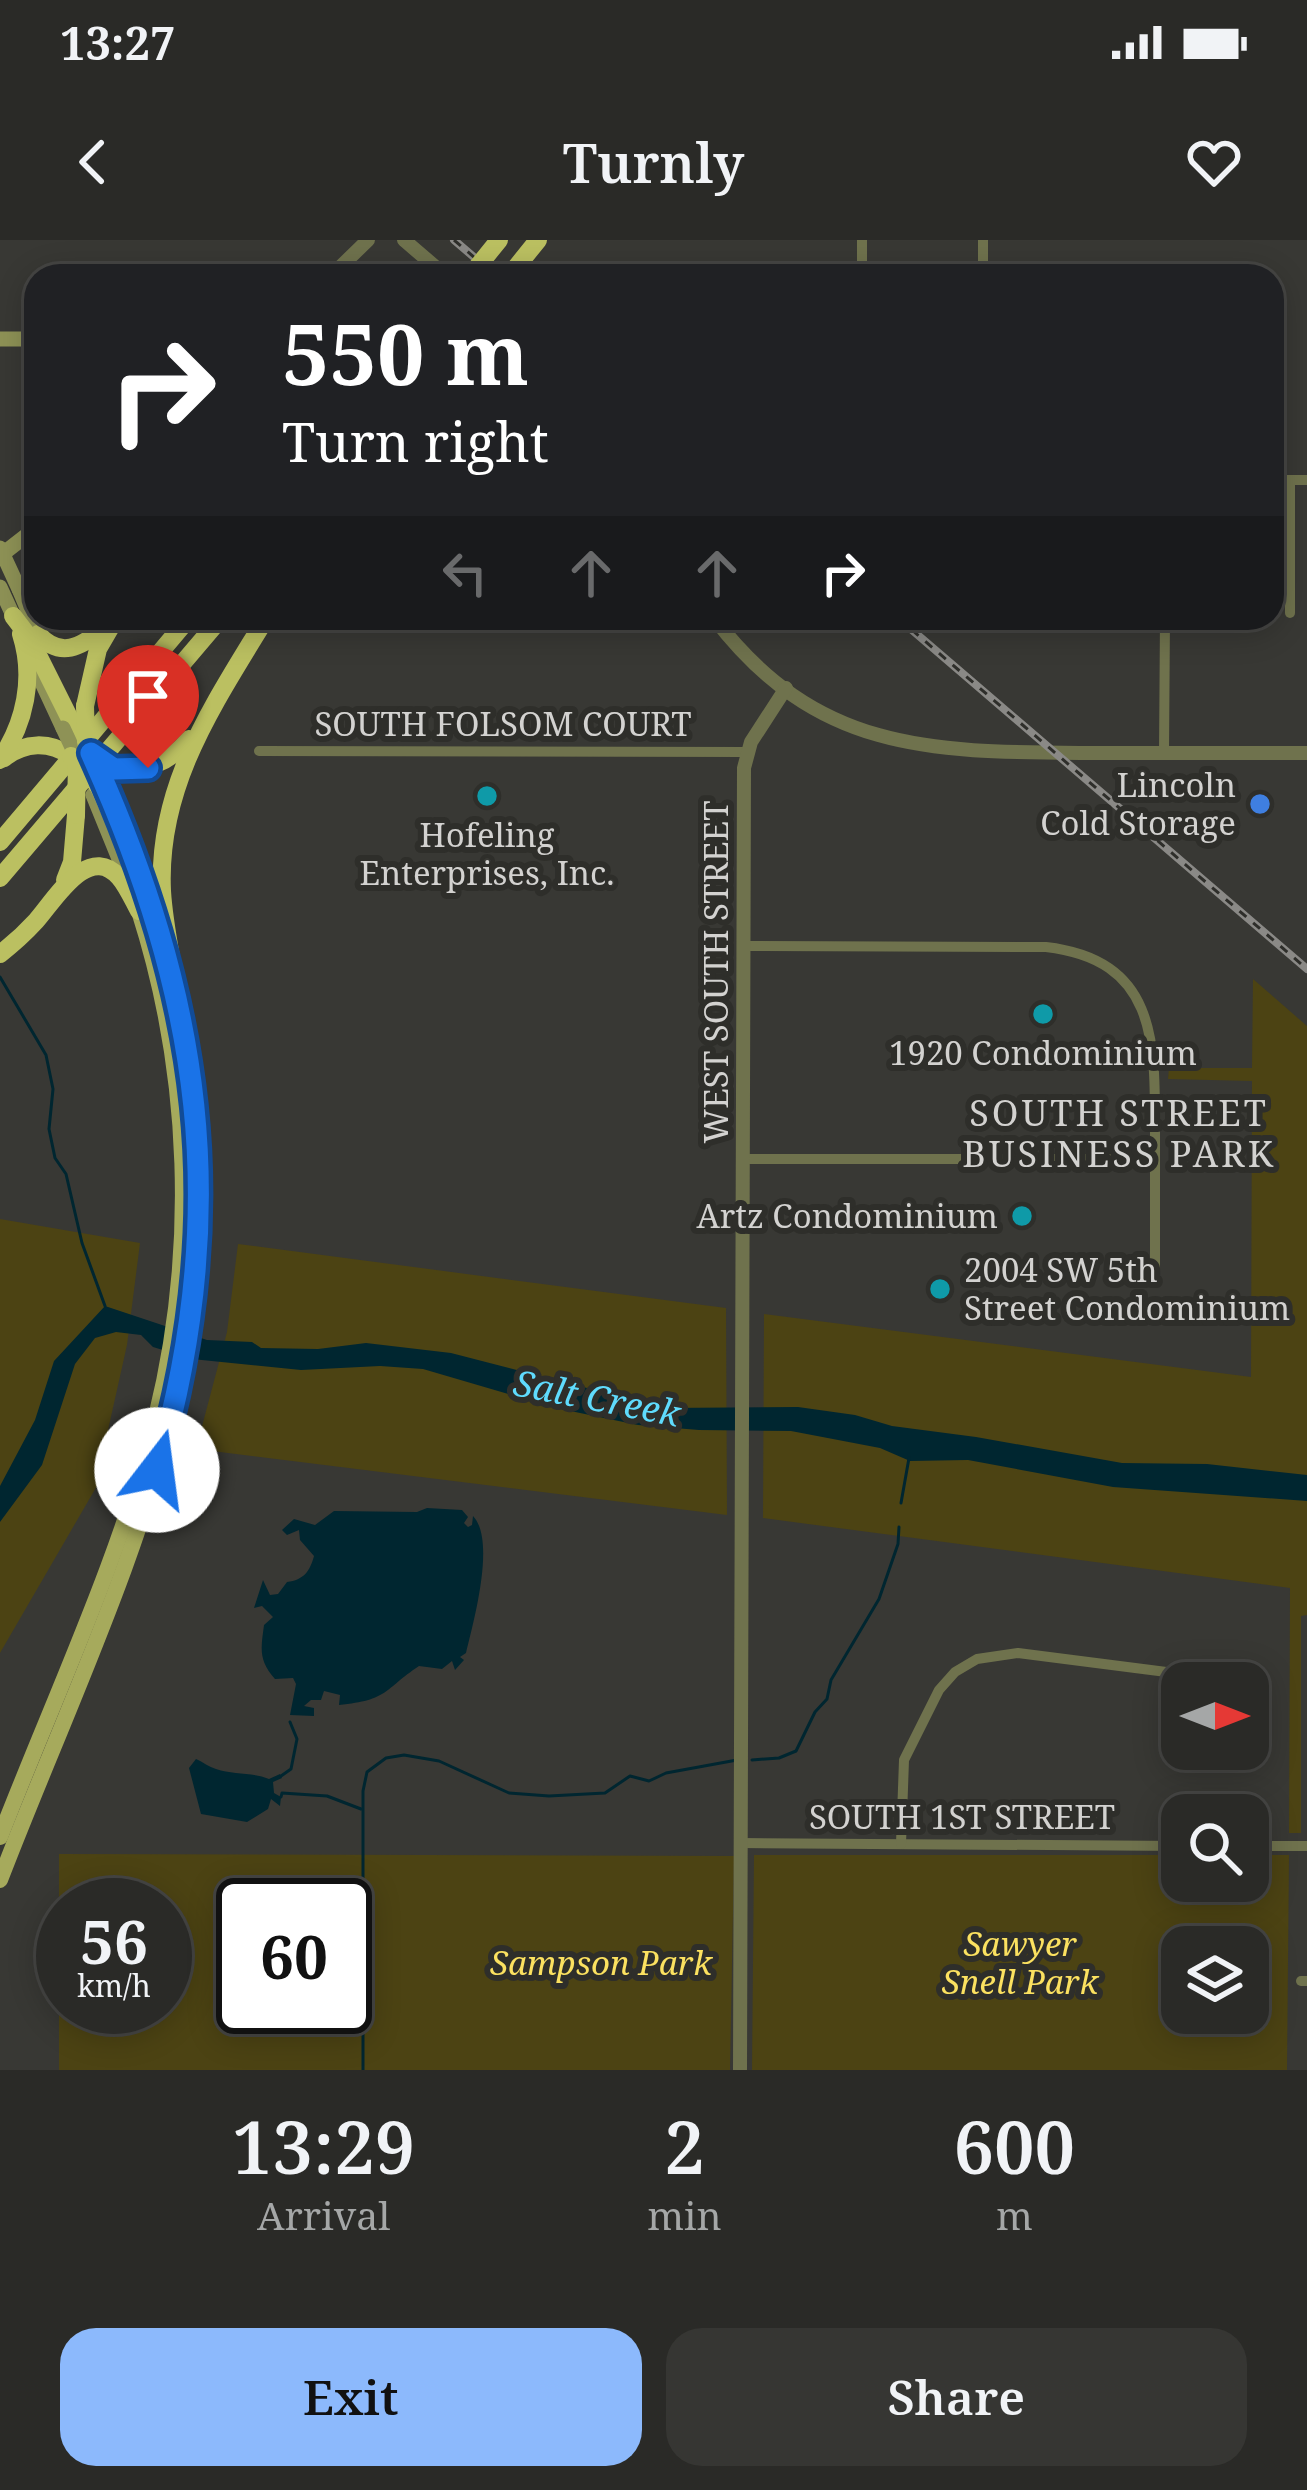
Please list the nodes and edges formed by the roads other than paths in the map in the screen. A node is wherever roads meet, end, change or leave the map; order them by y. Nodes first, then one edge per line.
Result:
1 (368, 240) edge
2 (404, 240) edge
3 (499, 240) edge
4 (538, 240) edge
5 (343, 264) edge
6 (432, 264) edge
7 (480, 264) edge
8 (518, 264) edge
9 (1284, 480) edge
10 (1290, 480) junction
11 (1307, 480) edge
12 (0, 552) edge
13 (16, 610) edge
14 (1290, 613) dead end
15 (26, 630) edge
16 (26, 630) edge
17 (37, 630) edge
18 (100, 630) edge
19 (109, 630) edge
20 (179, 630) edge
21 (211, 630) edge
22 (259, 630) edge
23 (724, 630) edge
24 (1165, 630) edge
25 (786, 688) junction
26 (203, 721) junction
27 (259, 751) dead end
28 (84, 752) junction
29 (747, 752) junction
30 (1165, 753) junction
31 (1307, 753) edge
32 (0, 761) edge
33 (0, 842) edge
34 (0, 878) edge
35 (49, 904) junction
36 (145, 907) junction
37 (744, 946) junction
38 (0, 954) edge
39 (177, 992) junction
40 (742, 1159) junction
41 (1155, 1160) junction
42 (1155, 1274) dead end
43 (188, 1276) junction
44 (1161, 1671) edge
45 (6, 1843) edge
46 (741, 1843) junction
47 (901, 1844) junction
48 (1161, 1846) edge
49 (1269, 1846) edge
50 (1307, 1846) edge
51 (0, 1880) edge
52 (740, 2070) edge

1 - 5 street
2 - 6 street
3 - 7 highway, bridge
4 - 8 highway
9 - 10 street
10 - 11 street
10 - 14 street
12 - 13 main road, bridge
13 - 32 highway
15 - 28 highway
16 - 28 main road
17 - 18 highway
19 - 28 highway
20 - 33 highway
21 - 34 highway
22 - 26 highway
23 - 25 street
24 - 30 street
25 - 29 street, WEST SOUTH STREET
25 - 30 street
26 - 28 highway
26 - 39 highway
27 - 29 street, SOUTH FOLSOM COURT
28 - 32 highway, bridge
28 - 35 highway, bridge
28 - 36 highway
29 - 37 street, WEST SOUTH STREET
30 - 31 street
35 - 36 highway
35 - 38 highway
36 - 39 main road
36 - 43 main road
37 - 40 street, WEST SOUTH STREET
37 - 41 street
39 - 43 main road
40 - 41 street
40 - 46 street, WEST SOUTH STREET
41 - 42 street
43 - 45 main road
44 - 47 street
45 - 51 main road
46 - 47 street, SOUTH 1ST STREET
46 - 52 street, WEST SOUTH STREET
47 - 48 street, SOUTH 1ST STREET
49 - 50 street

